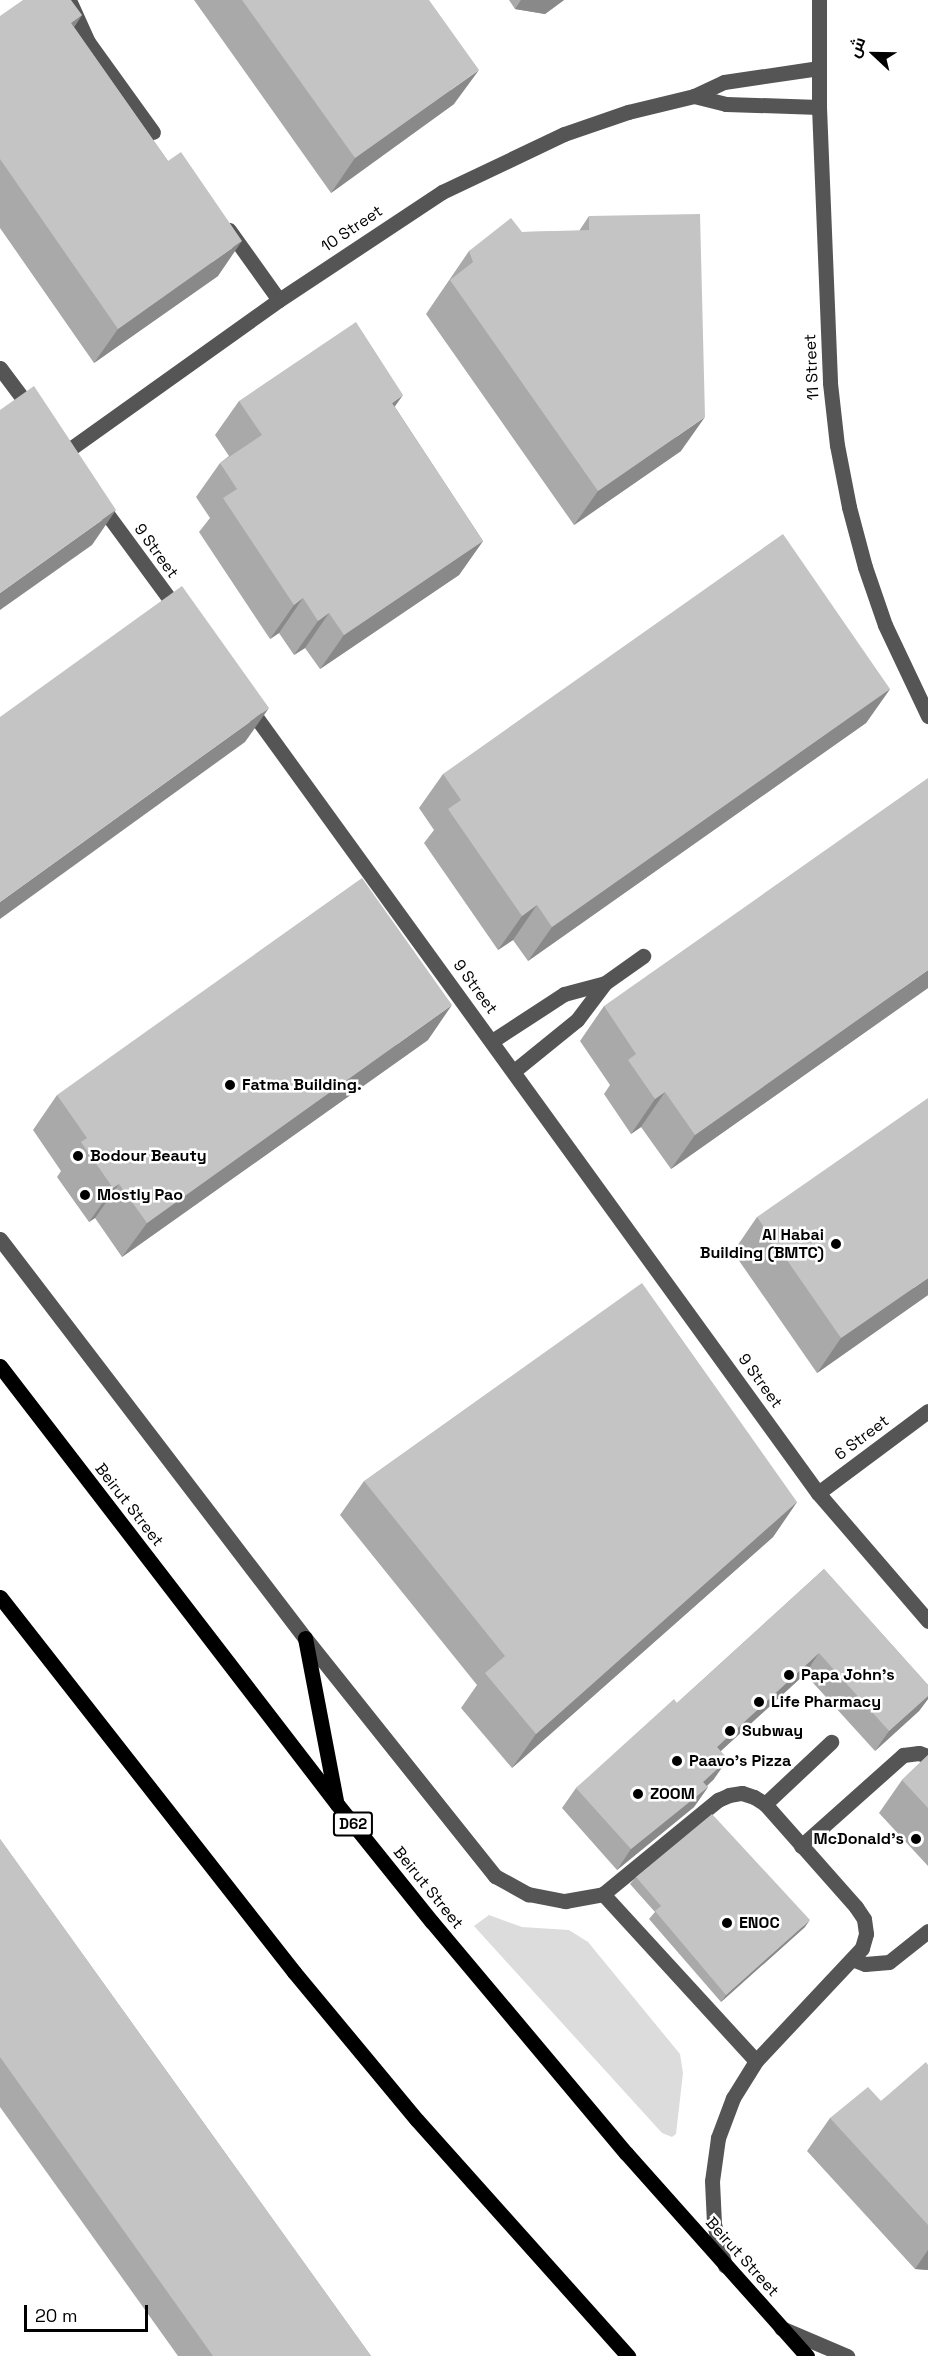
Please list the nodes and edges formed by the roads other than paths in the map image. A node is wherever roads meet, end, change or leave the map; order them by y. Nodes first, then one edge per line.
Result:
1 (69, 0) edge
2 (819, 0) edge
3 (62, 20) edge
4 (88, 42) junction
5 (819, 68) junction
6 (694, 96) junction
7 (819, 107) junction
8 (153, 132) dead end
9 (220, 218) edge
10 (279, 300) junction
11 (0, 368) edge
12 (42, 426) edge
13 (63, 454) edge
14 (92, 493) edge
15 (190, 627) edge
16 (239, 694) edge
17 (928, 716) edge
18 (643, 956) dead end
19 (605, 983) junction
20 (492, 1041) junction
21 (514, 1071) junction
22 (0, 1239) edge
23 (0, 1366) edge
24 (928, 1411) edge
25 (819, 1493) junction
26 (0, 1597) edge
27 (928, 1621) edge
28 (305, 1638) junction
29 (831, 1742) dead end
30 (928, 1756) edge
31 (337, 1804) junction
32 (765, 1804) junction
33 (801, 1846) junction
34 (603, 1894) junction
35 (928, 1931) edge
36 (852, 1959) junction
37 (756, 2061) junction
38 (725, 2266) junction
39 (780, 2327) junction
40 (628, 2356) edge
41 (807, 2356) edge
42 (847, 2356) edge

1 - 4 street
2 - 5 street, 11 Street
3 - 4 street
4 - 8 street
5 - 6 street, 10 Street
5 - 7 street, 11 Street
6 - 7 street, 10 Street
6 - 10 street, 10 Street
7 - 17 street, 11 Street
9 - 10 street
10 - 13 street, 10 Street
11 - 12 street
14 - 15 street, 9 Street
16 - 20 street, 9 Street
18 - 19 street
19 - 20 street
19 - 21 street
20 - 21 street, 9 Street
21 - 25 street, 9 Street
22 - 28 street
23 - 31 main road, Beirut Street / D62
24 - 25 street, 6 Street
25 - 27 street, 9 Street
26 - 40 main road
28 - 31 main road
28 - 34 street
29 - 32 street
30 - 33 street
31 - 38 main road, Beirut Street / D62
32 - 33 street
32 - 34 street
33 - 36 street
34 - 37 street
35 - 36 street
36 - 37 street
37 - 38 street
38 - 39 main road, Beirut Street / D62
39 - 41 main road, Beirut Street / D62
39 - 42 street

